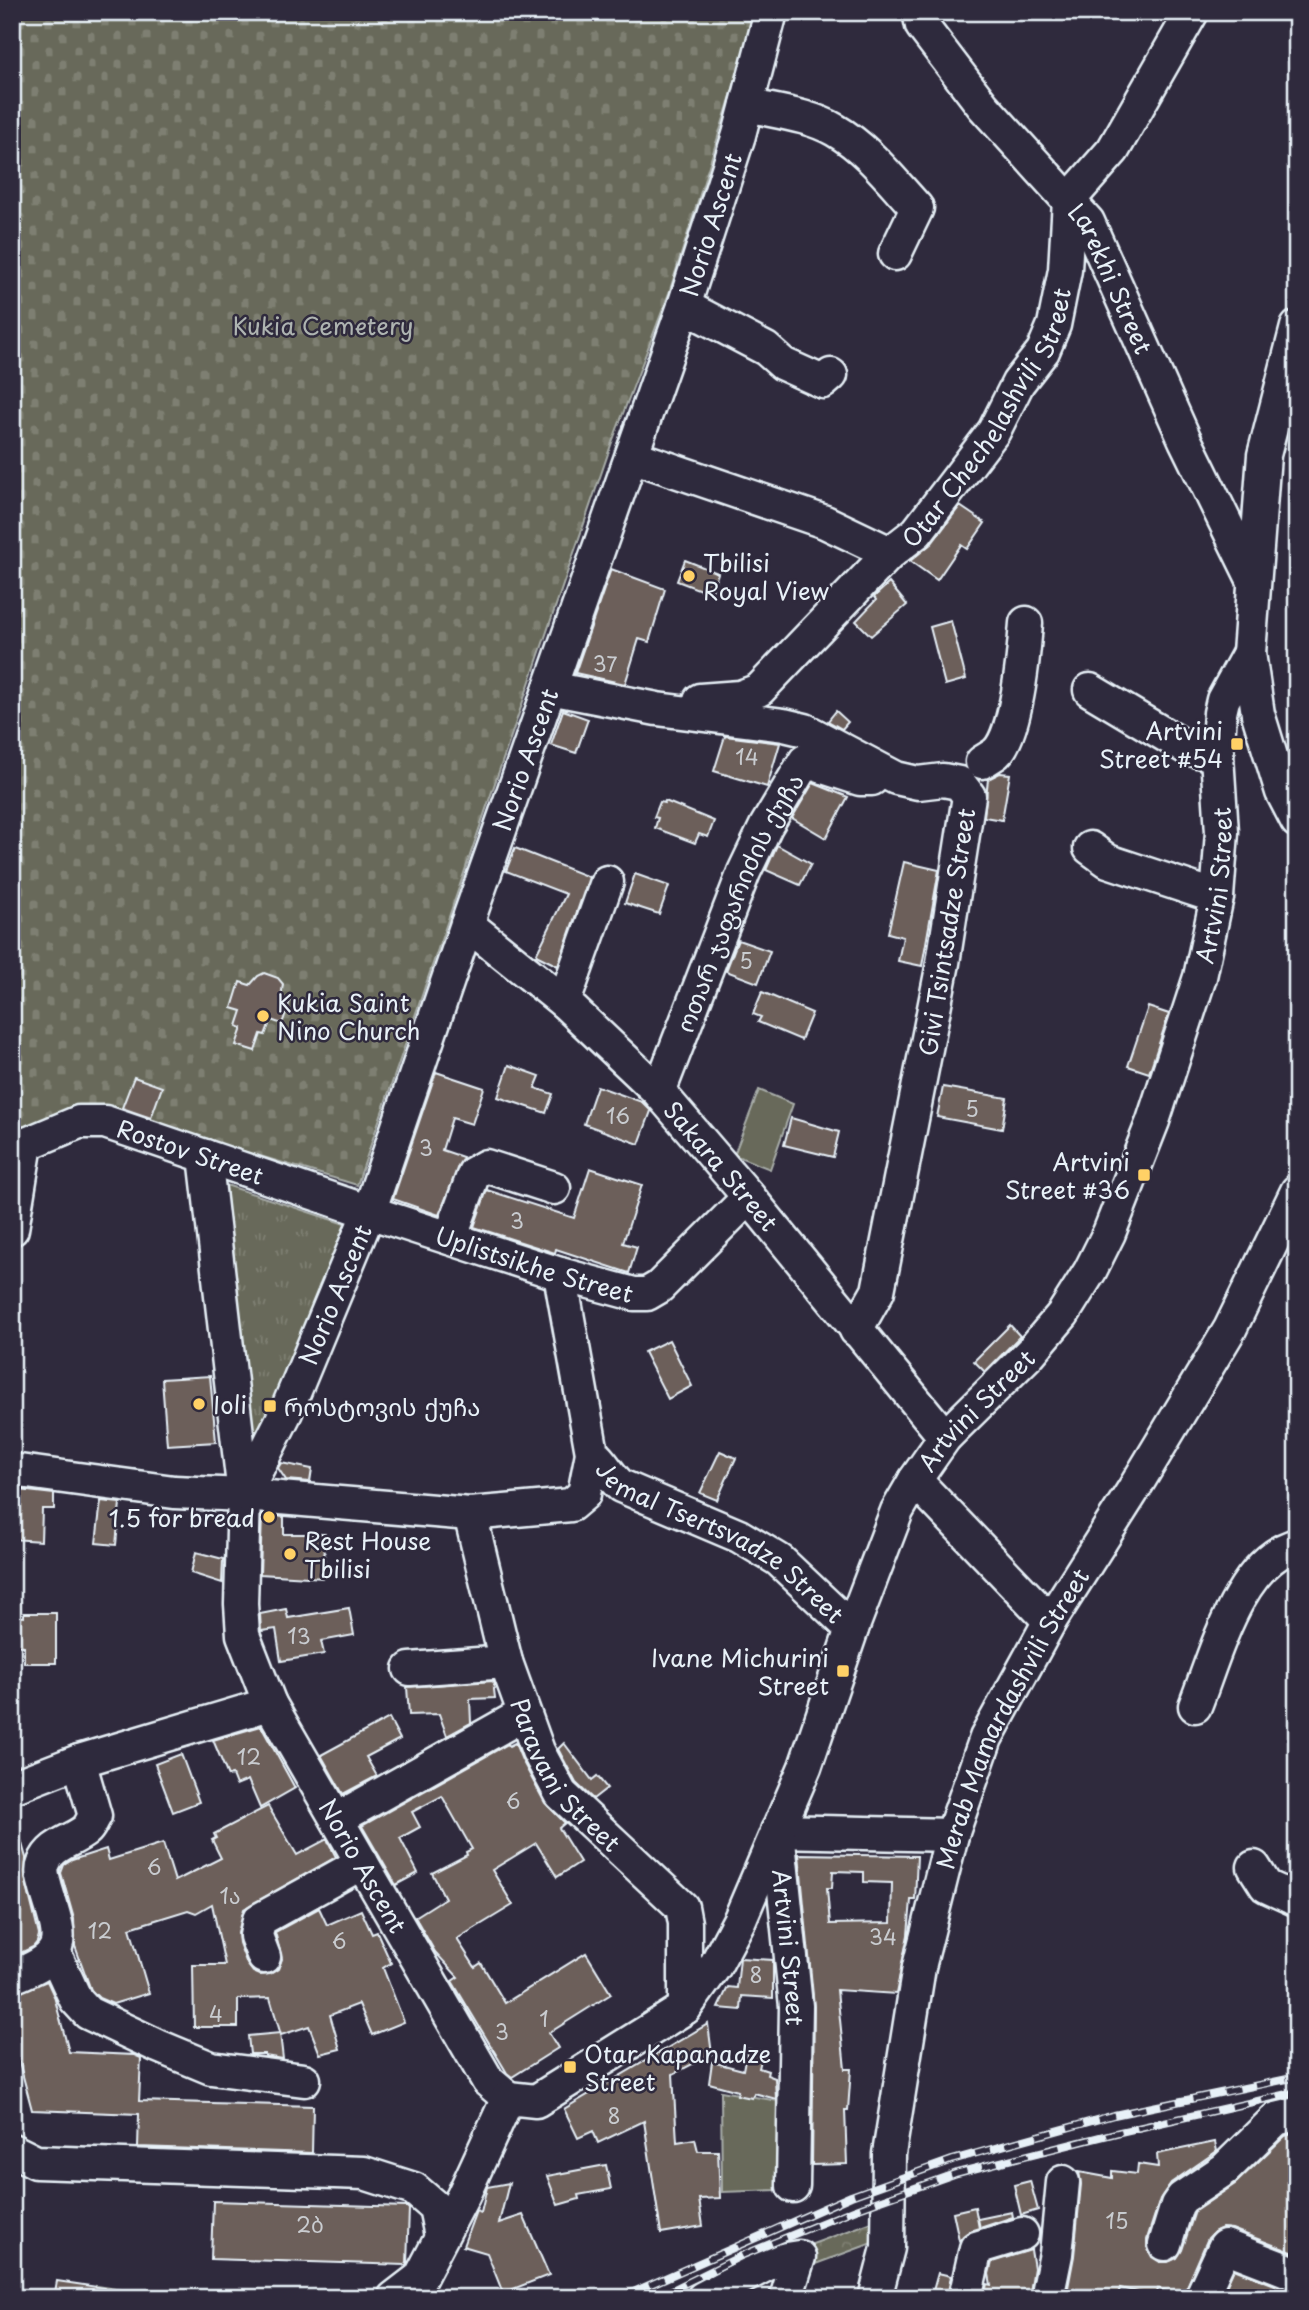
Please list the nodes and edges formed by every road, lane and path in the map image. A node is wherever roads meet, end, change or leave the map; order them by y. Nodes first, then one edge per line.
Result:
1 (771, 12) edge
2 (919, 12) edge
3 (1192, 12) edge
4 (747, 105) junction
5 (1069, 200) junction
6 (895, 254) dead end
7 (684, 306) junction
8 (1297, 327) edge
9 (831, 375) dead end
10 (632, 456) junction
11 (890, 553) junction
12 (1253, 579) junction
13 (1026, 623) dead end
14 (1249, 653) junction
15 (1010, 675) dead end
16 (550, 688) junction
17 (1090, 690) dead end
18 (657, 709) junction
19 (1217, 756) junction
20 (982, 762) junction
21 (896, 778) junction
22 (959, 783) junction
23 (1289, 795) edge
24 (1297, 821) edge
25 (1090, 848) dead end
26 (607, 882) dead end
27 (1217, 897) junction
28 (467, 925) junction
29 (564, 1002) junction
30 (659, 1092) junction
31 (19, 1147) edge
32 (205, 1156) junction
33 (554, 1188) dead end
34 (1297, 1191) edge
35 (749, 1197) junction
36 (369, 1212) junction
37 (12, 1229) edge
38 (450, 1238) junction
39 (560, 1274) junction
40 (856, 1330) junction
41 (946, 1437) junction
42 (592, 1453) junction
43 (12, 1470) edge
44 (915, 1480) junction
45 (244, 1495) junction
46 (470, 1514) junction
47 (1297, 1545) edge
48 (1050, 1621) junction
49 (852, 1629) junction
50 (506, 1662) junction
51 (410, 1669) dead end
52 (270, 1704) junction
53 (1195, 1706) dead end
54 (524, 1714) junction
55 (79, 1761) junction
56 (12, 1787) edge
57 (337, 1819) junction
58 (777, 1831) junction
59 (952, 1835) junction
60 (362, 1863) junction
61 (1254, 1867) dead end
62 (1297, 1900) edge
63 (54, 1952) junction
64 (264, 1957) dead end
65 (12, 1978) edge
66 (685, 2008) junction
67 (304, 2080) dead end
68 (508, 2098) junction
69 (1297, 2114) edge
70 (12, 2150) edge
71 (1063, 2182) dead end
72 (793, 2186) dead end
73 (1022, 2234) dead end
74 (441, 2236) junction
75 (1166, 2244) dead end
76 (1297, 2274) edge
77 (394, 2298) edge
78 (703, 2298) edge
79 (786, 2298) edge
80 (875, 2298) edge
81 (965, 2298) edge
82 (1047, 2298) edge
83 (1201, 2298) edge

1 - 4 street, Norio Ascent
2 - 5 street, Larekhi Street
3 - 5 street
4 - 6 street
4 - 7 street, Norio Ascent
5 - 11 street, Otar Chechelashvili Street
5 - 12 street, Larekhi Street
7 - 9 street
7 - 10 street, Norio Ascent
8 - 12 street
10 - 11 street
10 - 16 street, Norio Ascent
11 - 18 street, Otar Chechelashvili Street
12 - 14 street
13 - 20 street
14 - 19 street, Artvini Street
14 - 23 street
15 - 20 street
16 - 18 street, Givi Tsintsadze Street
16 - 28 street, Norio Ascent
17 - 19 street
18 - 21 street, Givi Tsintsadze Street
19 - 27 street, Artvini Street
20 - 22 street
21 - 22 street, Givi Tsintsadze Street
21 - 30 street, ოთარ ჯაფარიძის ქუჩა
22 - 40 street, Givi Tsintsadze Street
23 - 24 street
25 - 27 street
26 - 29 street
27 - 41 street, Artvini Street
28 - 29 street, Sakara Street
28 - 36 street, Norio Ascent
29 - 30 street, Sakara Street
30 - 35 street, Sakara Street
31 - 32 street, Rostov Street
31 - 37 street
32 - 36 street, Rostov Street
32 - 45 street, Norio Ascent
33 - 38 street
34 - 48 street, Merab Mamardashvili Street
35 - 39 street, Uplistsikhe Street
35 - 40 street, Sakara Street
36 - 38 street, Uplistsikhe Street
36 - 45 street, Norio Ascent
38 - 39 street, Uplistsikhe Street
39 - 42 street, Jemal Tsertsvadze Street
40 - 41 street, Sakara Street
41 - 44 street, Artvini Street
42 - 46 street, Jemal Tsertsvadze Street
42 - 49 street, Jemal Tsertsvadze Street
43 - 45 street
44 - 48 street
44 - 49 street, Artvini Street
45 - 46 street
45 - 52 street, Norio Ascent
46 - 50 street, Paravani Street
47 - 53 street
48 - 59 street, Merab Mamardashvili Street
49 - 58 street, Artvini Street
50 - 51 street
50 - 54 street, Paravani Street
52 - 55 street
52 - 57 street, Norio Ascent
54 - 57 street
54 - 66 street, Paravani Street
55 - 56 street
55 - 63 street
57 - 60 street, Norio Ascent
58 - 59 street
58 - 66 street
58 - 72 street, Artvini Street
59 - 80 street, Merab Mamardashvili Street
60 - 64 street
60 - 68 street, Norio Ascent
61 - 62 street
63 - 65 street
63 - 67 street
66 - 68 street
68 - 74 street
69 - 75 street
70 - 74 street
71 - 82 street
73 - 81 street
74 - 77 street
76 - 83 street
78 - 79 street

